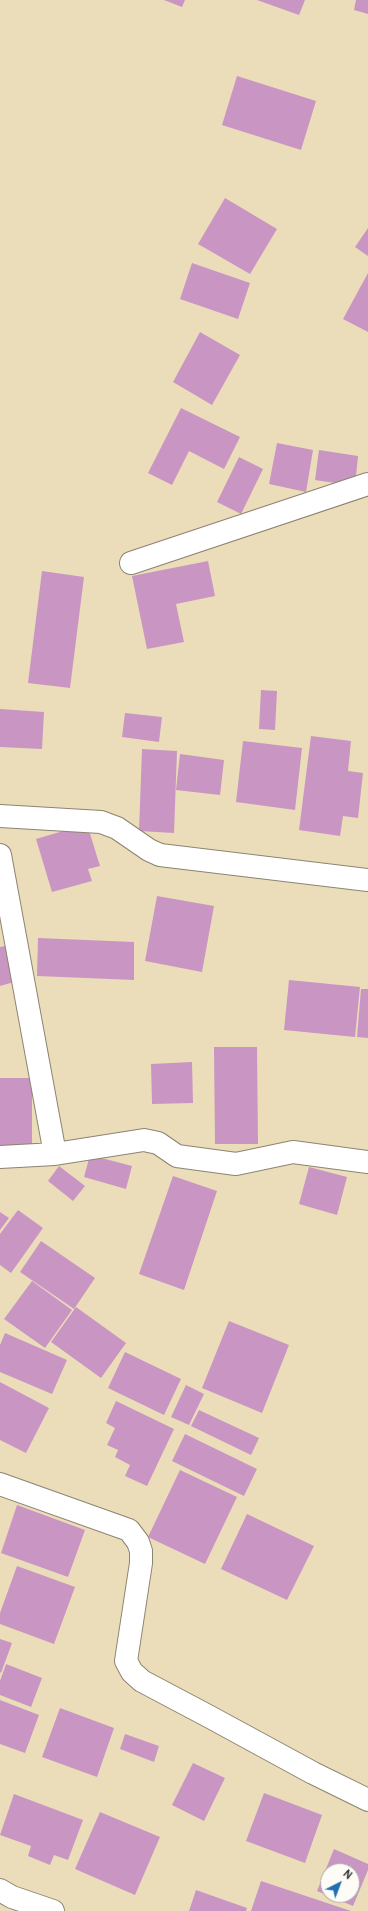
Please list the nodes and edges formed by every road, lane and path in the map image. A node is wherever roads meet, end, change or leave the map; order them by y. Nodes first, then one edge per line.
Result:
1 (368, 484) edge
2 (131, 563) dead end
3 (0, 816) edge
4 (0, 855) edge
5 (368, 880) edge
6 (55, 1154) junction
7 (0, 1157) edge
8 (368, 1162) edge
9 (0, 1484) edge
10 (368, 1800) edge
11 (0, 1890) edge
12 (53, 1911) edge

1 - 2 street
3 - 5 street
4 - 6 street
6 - 7 street
6 - 8 street
9 - 10 street
11 - 12 street

